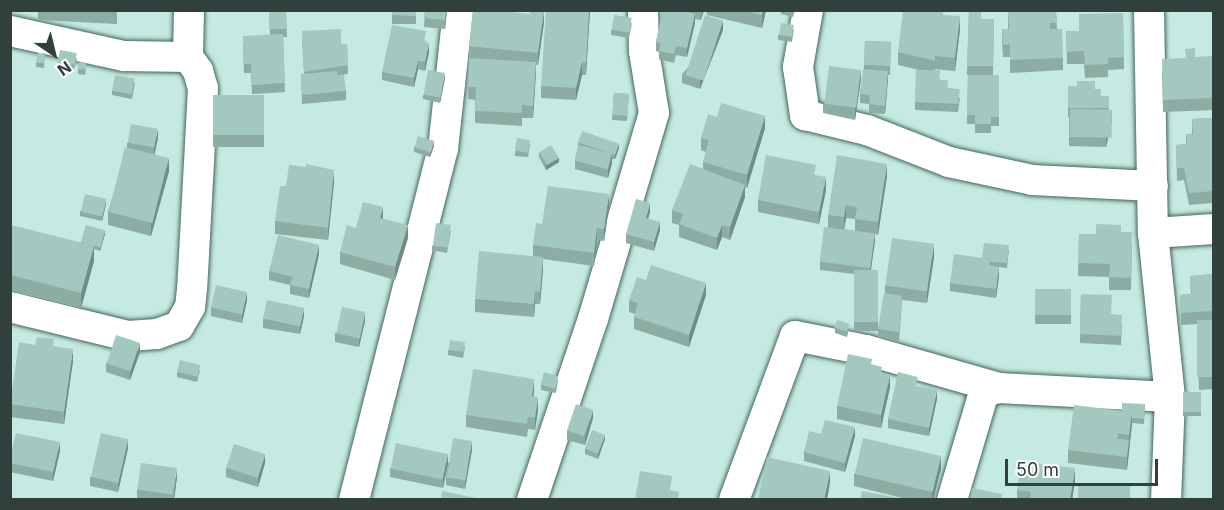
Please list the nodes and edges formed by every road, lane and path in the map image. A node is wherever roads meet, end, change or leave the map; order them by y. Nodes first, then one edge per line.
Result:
1 (189, 10) edge
2 (458, 10) edge
3 (643, 10) edge
4 (808, 10) edge
5 (1149, 10) edge
6 (10, 31) edge
7 (188, 57) junction
8 (1153, 186) junction
9 (1214, 229) edge
10 (1153, 233) junction
11 (10, 307) edge
12 (999, 388) junction
13 (1170, 398) junction
14 (354, 500) edge
15 (532, 500) edge
16 (734, 500) edge
17 (952, 500) edge
18 (1166, 500) edge

1 - 7 street
2 - 14 street
3 - 15 street
4 - 8 street
5 - 8 street
6 - 7 street
7 - 11 street
8 - 10 street
9 - 10 street
10 - 13 street
12 - 13 street
12 - 16 street
12 - 17 street
13 - 18 street

